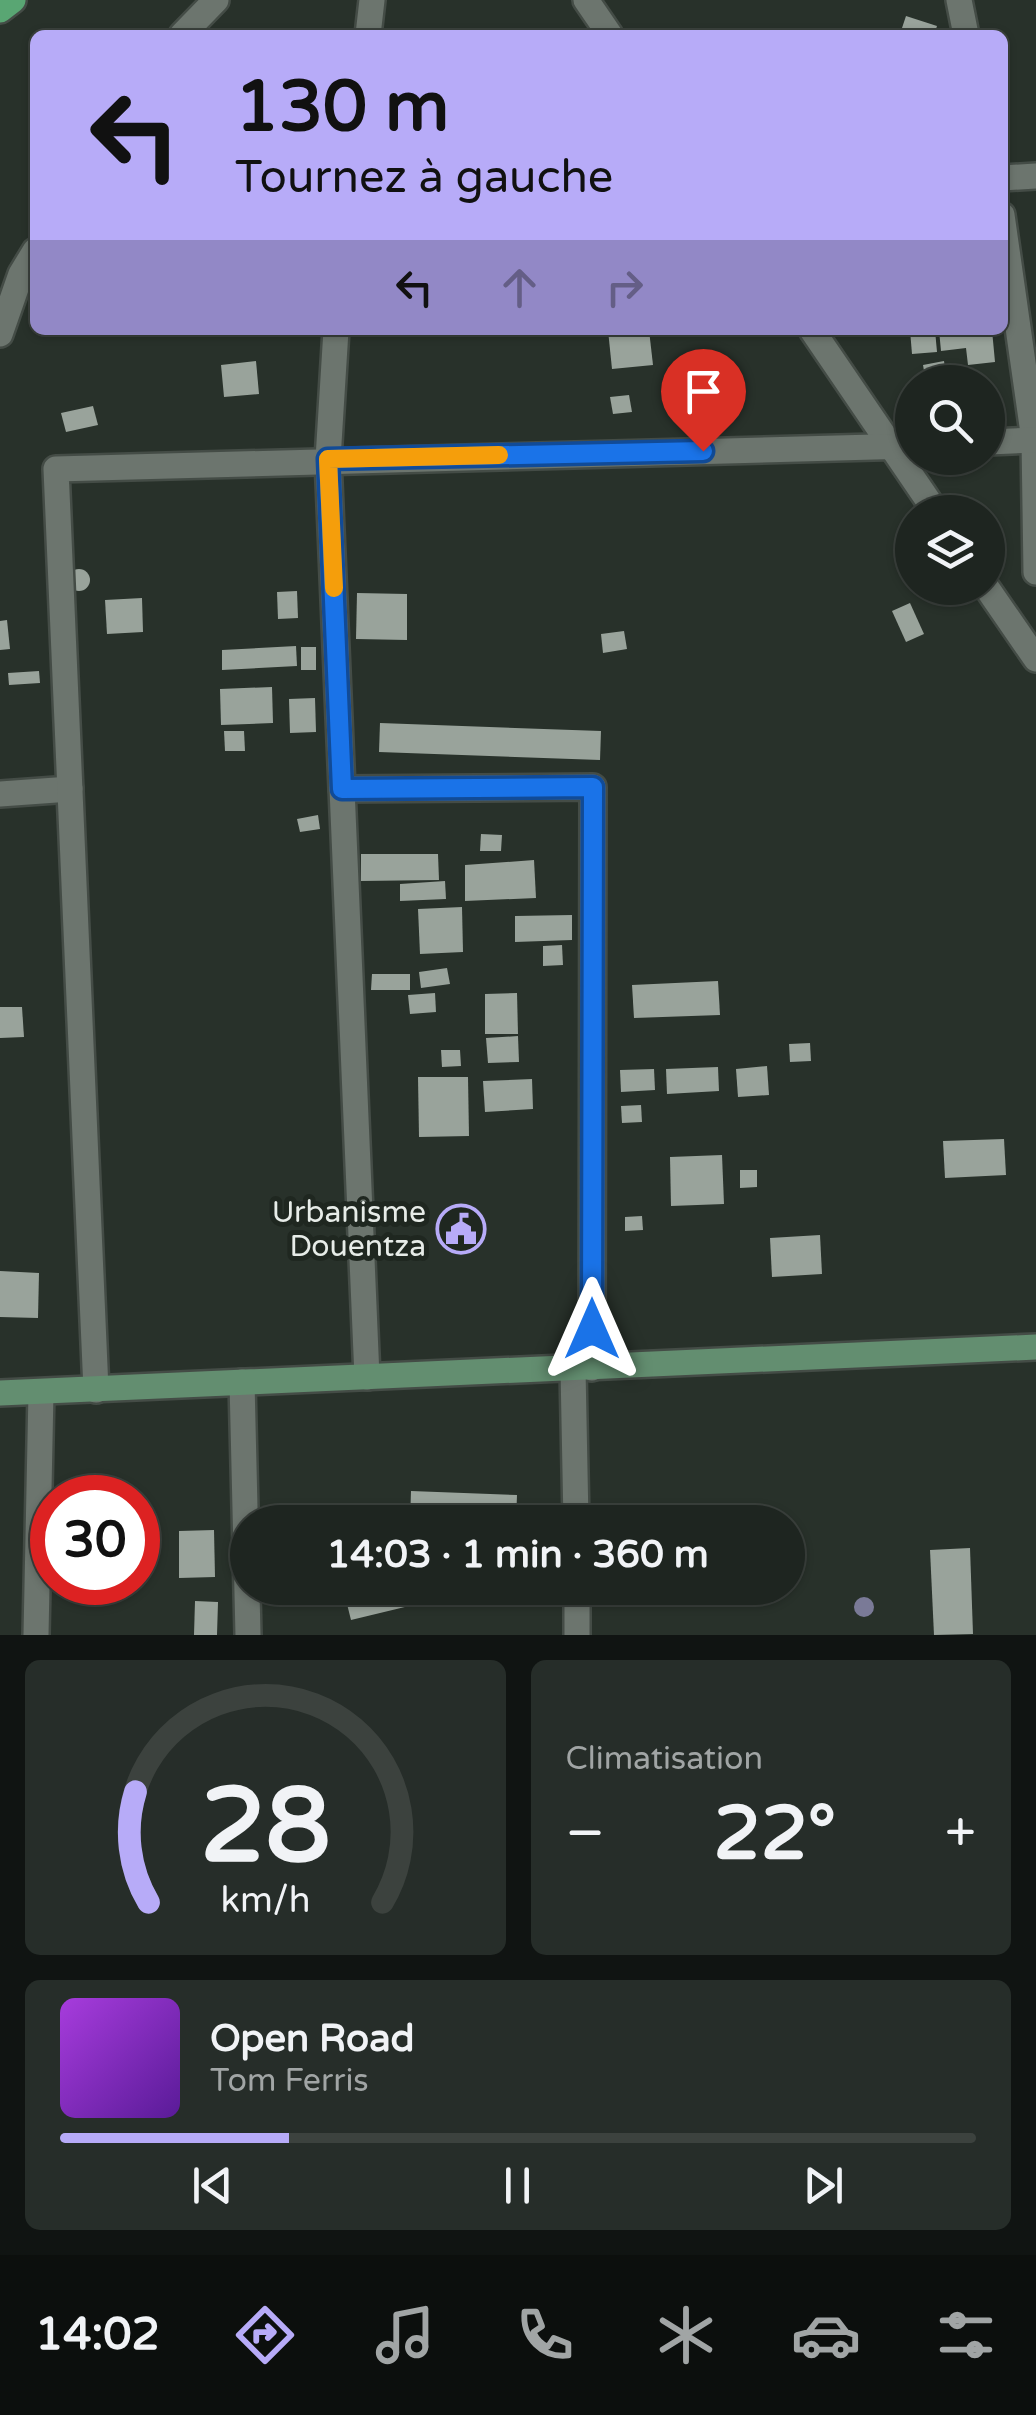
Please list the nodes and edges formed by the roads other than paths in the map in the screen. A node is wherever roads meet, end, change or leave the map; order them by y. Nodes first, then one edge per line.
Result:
1 (13, 0) edge
2 (216, 0) edge
3 (372, 0) edge
4 (586, 0) edge
5 (959, 0) edge
6 (0, 10) edge
7 (187, 30) edge
8 (369, 30) edge
9 (607, 30) edge
10 (965, 30) edge
11 (1036, 176) edge
12 (1008, 178) edge
13 (1008, 257) edge
14 (30, 259) edge
15 (0, 334) edge
16 (336, 335) edge
17 (816, 335) edge
18 (895, 437) edge
19 (1035, 440) edge
20 (1005, 441) edge
21 (895, 446) edge
22 (328, 459) junction
23 (1036, 572) edge
24 (1000, 605) edge
25 (1036, 658) edge
26 (70, 789) junction
27 (342, 789) junction
28 (0, 794) edge
29 (1036, 1347) edge
30 (583, 1368) junction
31 (367, 1377) junction
32 (242, 1382) junction
33 (96, 1390) junction
34 (41, 1392) junction
35 (0, 1393) edge
36 (577, 1505) edge
37 (577, 1605) edge
38 (36, 1635) edge
39 (248, 1635) edge
40 (578, 1635) edge

1 - 6 main road
2 - 7 street
3 - 8 street
4 - 9 street
5 - 10 street
11 - 12 street
13 - 19 street
14 - 15 street
16 - 22 street
17 - 18 street
19 - 20 street
19 - 23 street
21 - 22 street
22 - 26 street
22 - 27 street
24 - 25 street
26 - 28 street
26 - 33 street
27 - 30 street
27 - 31 street
29 - 30 main road
30 - 31 main road
30 - 36 street
31 - 32 main road
32 - 33 main road
32 - 39 street
33 - 34 main road
34 - 35 main road
34 - 38 street
37 - 40 street

